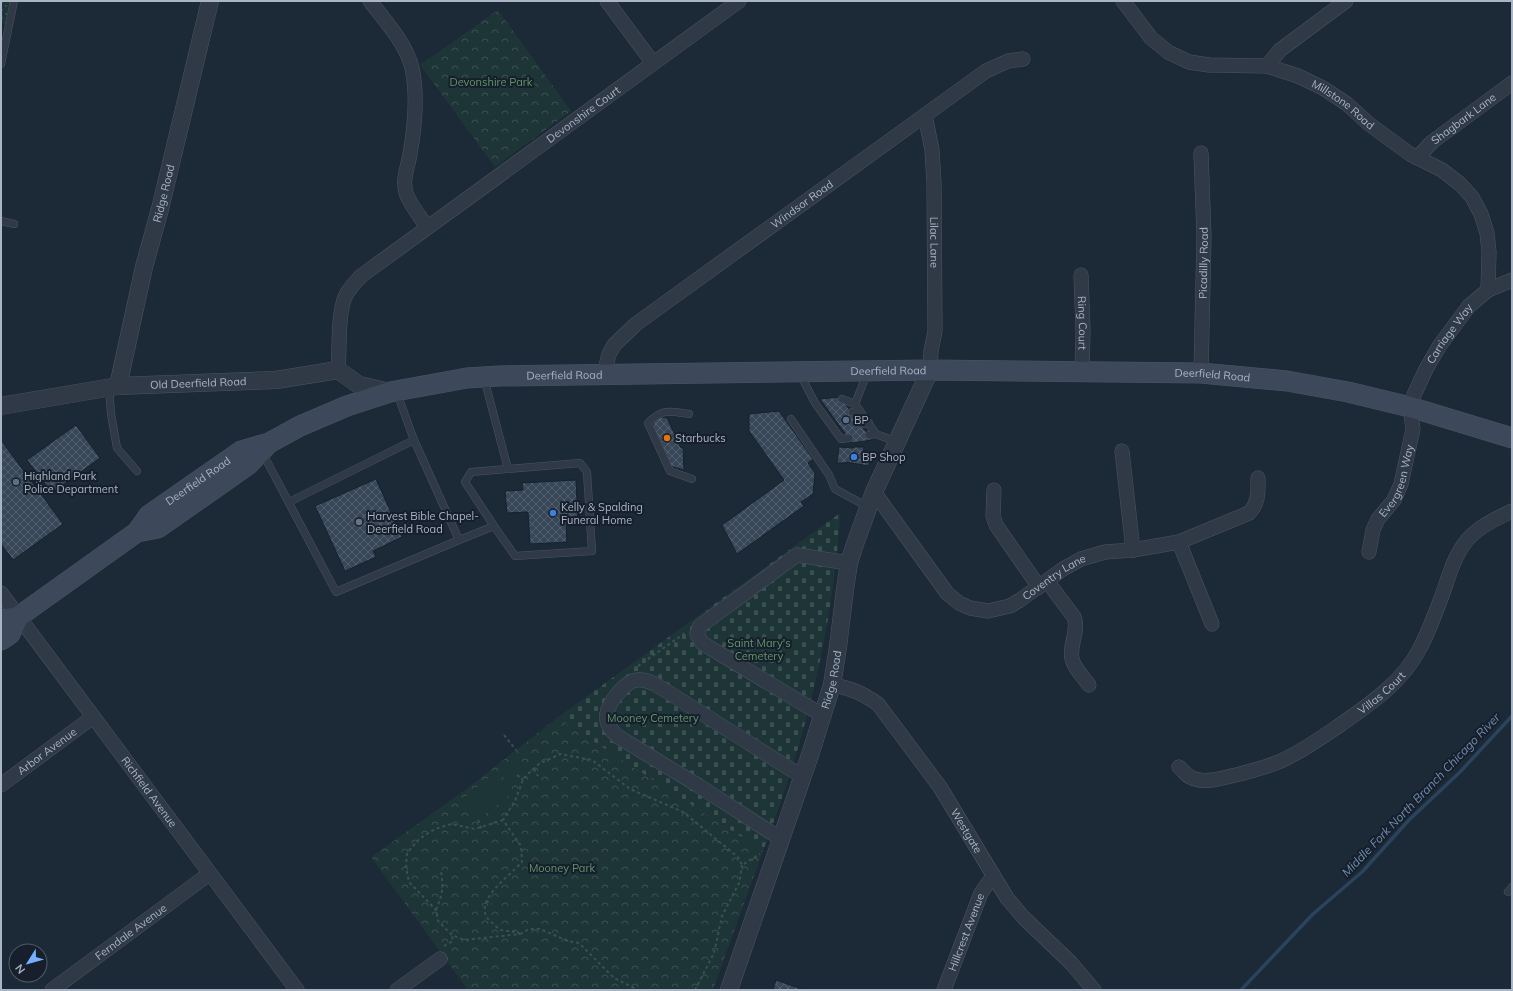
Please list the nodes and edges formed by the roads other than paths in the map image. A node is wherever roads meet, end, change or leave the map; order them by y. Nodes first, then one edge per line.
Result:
1 (14, 1) edge
2 (210, 1) edge
3 (370, 1) edge
4 (607, 1) edge
5 (739, 1) edge
6 (1123, 1) edge
7 (1346, 1) edge
8 (2, 56) edge
9 (1023, 59) dead end
10 (653, 63) junction
11 (1, 64) edge
12 (1267, 66) junction
13 (1512, 83) edge
14 (925, 115) junction
15 (1201, 153) dead end
16 (1417, 158) junction
17 (1, 221) edge
18 (14, 224) dead end
19 (427, 227) junction
20 (1081, 275) dead end
21 (1512, 280) edge
22 (1488, 290) junction
23 (338, 370) junction
24 (930, 370) junction
25 (868, 371) junction
26 (1082, 371) junction
27 (799, 372) junction
28 (1201, 373) junction
29 (604, 374) junction
30 (484, 377) junction
31 (114, 387) junction
32 (393, 392) junction
33 (842, 398) dead end
34 (855, 404) junction
35 (1, 406) edge
36 (1410, 407) junction
37 (860, 411) junction
38 (852, 412) dead end
39 (689, 414) dead end
40 (833, 414) dead end
41 (824, 416) junction
42 (791, 419) dead end
43 (861, 424) dead end
44 (869, 424) junction
45 (841, 426) dead end
46 (832, 427) junction
47 (849, 438) dead end
48 (1512, 438) edge
49 (414, 440) junction
50 (897, 442) junction
51 (265, 447) junction
52 (1122, 451) dead end
53 (508, 469) junction
54 (137, 471) dead end
55 (1258, 478) dead end
56 (692, 479) dead end
57 (994, 490) dead end
58 (871, 499) junction
59 (288, 502) junction
60 (1512, 511) edge
61 (494, 526) junction
62 (459, 540) junction
63 (1179, 542) junction
64 (1133, 550) junction
65 (1369, 552) dead end
66 (849, 563) junction
67 (1043, 584) junction
68 (1, 593) edge
69 (10, 618) edge
70 (1212, 624) dead end
71 (1, 640) edge
72 (832, 685) junction
73 (1089, 685) dead end
74 (822, 715) junction
75 (93, 717) junction
76 (1179, 767) dead end
77 (803, 777) junction
78 (1, 785) edge
79 (776, 835) junction
80 (209, 874) junction
81 (993, 876) junction
82 (440, 958) dead end
83 (52, 990) edge
84 (297, 990) edge
85 (397, 990) edge
86 (729, 990) edge
87 (944, 990) edge
88 (1094, 990) edge

1 - 8 lane
2 - 31 street, Ridge Road
3 - 19 street
4 - 10 street
5 - 10 street, Devonshire Court
6 - 12 street, Millstone Road
7 - 12 street
8 - 11 lane
9 - 14 street, Windsor Road
10 - 19 street, Devonshire Court
12 - 16 street, Millstone Road
13 - 16 street, Shagbark Lane
14 - 24 street, Lilac Lane
14 - 29 street, Windsor Road
15 - 28 street, Picadilly Road
16 - 22 street, Millstone Road
17 - 18 lane
19 - 23 street, Devonshire Court
20 - 26 street, Ring Court
21 - 22 street, Carriage Way
22 - 36 street, Carriage Way
23 - 31 street, Old Deerfield Road
23 - 32 street
24 - 25 main road, Deerfield Road
24 - 26 main road, Deerfield Road
24 - 50 street, Ridge Road
25 - 27 main road, Deerfield Road
25 - 34 lane
26 - 28 main road, Deerfield Road
27 - 29 main road, Deerfield Road
27 - 41 lane
28 - 36 main road, Deerfield Road
29 - 30 main road, Deerfield Road
30 - 32 main road, Deerfield Road
30 - 53 lane
31 - 35 street, Old Deerfield Road
31 - 54 lane
32 - 49 lane
32 - 51 main road, Deerfield Road
33 - 34 lane
34 - 37 lane
36 - 48 main road, Deerfield Road
36 - 65 street, Evergreen Way
37 - 38 lane
37 - 44 lane
39 - 56 lane
40 - 41 lane
41 - 46 lane
42 - 58 lane
43 - 44 lane
44 - 50 lane
45 - 46 lane
46 - 47 lane
49 - 59 lane
49 - 62 lane
50 - 58 street, Ridge Road
51 - 59 lane
51 - 69 main road, Deerfield Road
52 - 64 street
53 - 61 lane
53 - 61 lane
55 - 63 street, Coventry Lane
57 - 67 street
58 - 66 street, Ridge Road
58 - 67 street, Coventry Lane
59 - 62 lane
60 - 76 street, Villas Court
61 - 62 lane
63 - 64 street, Coventry Lane
63 - 70 street
64 - 67 street, Coventry Lane
66 - 72 street, Ridge Road
66 - 74 street
67 - 73 street
68 - 69 street, Richfield Avenue
69 - 71 main road, Deerfield Road
69 - 75 street, Richfield Avenue
72 - 74 street, Ridge Road
72 - 81 street, Westgate
74 - 77 street, Ridge Road
75 - 78 street, Arbor Avenue
75 - 80 street, Richfield Avenue
77 - 79 street, Ridge Road
77 - 79 street
79 - 86 street, Ridge Road
80 - 83 street, Ferndale Avenue
80 - 84 street, Richfield Avenue
81 - 87 street, Hillcrest Avenue
81 - 88 street, Westgate
82 - 85 street

